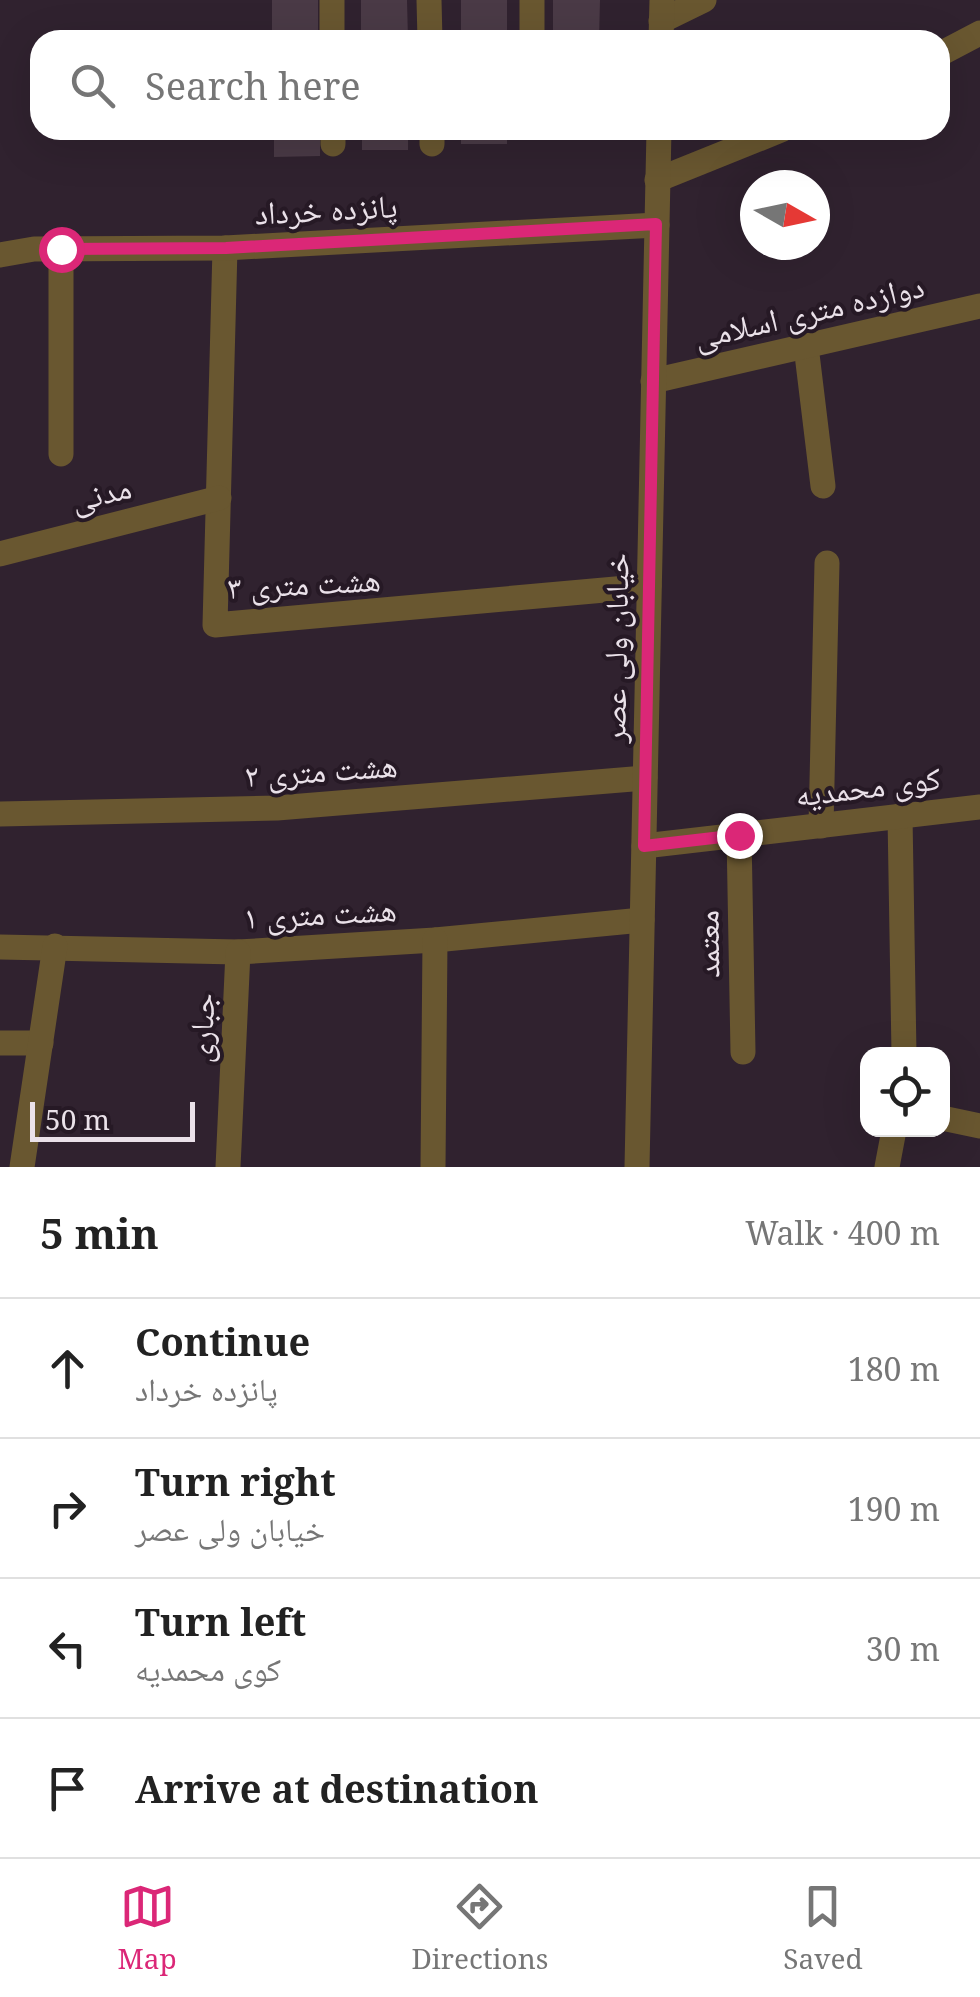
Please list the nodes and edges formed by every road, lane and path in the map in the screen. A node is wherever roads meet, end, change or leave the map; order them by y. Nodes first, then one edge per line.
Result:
1 (332, 0) edge
2 (430, 0) edge
3 (532, 0) edge
4 (704, 0) edge
5 (661, 20) edge
6 (332, 30) edge
7 (430, 30) edge
8 (532, 30) edge
9 (980, 33) edge
10 (950, 49) edge
11 (658, 140) edge
12 (756, 140) edge
13 (657, 180) junction
14 (656, 224) junction
15 (226, 248) junction
16 (61, 249) junction
17 (0, 255) edge
18 (980, 306) edge
19 (806, 346) junction
20 (653, 381) junction
21 (62, 454) dead end
22 (823, 486) dead end
23 (218, 498) junction
24 (0, 554) edge
25 (827, 563) dead end
26 (649, 586) junction
27 (646, 778) junction
28 (980, 807) edge
29 (0, 814) edge
30 (900, 816) junction
31 (820, 826) junction
32 (739, 835) junction
33 (644, 846) junction
34 (642, 920) junction
35 (434, 940) junction
36 (56, 946) junction
37 (0, 948) edge
38 (238, 952) junction
39 (0, 1043) edge
40 (41, 1043) junction
41 (904, 1047) edge
42 (743, 1052) dead end
43 (950, 1120) edge
44 (980, 1126) edge
45 (893, 1137) edge
46 (22, 1167) edge
47 (228, 1167) edge
48 (434, 1167) edge
49 (638, 1167) edge
50 (887, 1167) edge

1 - 6 street
2 - 7 street
3 - 8 street
4 - 5 street
9 - 10 street
11 - 13 street, خیابان ولی عصر
12 - 13 street
13 - 14 street, خیابان ولی عصر
14 - 15 street, پانزده خرداد
14 - 20 street, خیابان ولی عصر
15 - 16 street, پانزده خرداد
15 - 23 street, هشت متری ۳
16 - 17 street, پانزده خرداد
16 - 21 street
18 - 19 street, دوازده متری اسلامی
19 - 20 street, دوازده متری اسلامی
19 - 22 street
20 - 26 street, خیابان ولی عصر
23 - 24 street, مدنی
23 - 26 street, هشت متری ۳
25 - 31 street
26 - 27 street, خیابان ولی عصر
27 - 29 street, هشت متری ۲
27 - 33 street, خیابان ولی عصر
28 - 30 street, کوی محمدیه
30 - 31 street, کوی محمدیه
30 - 41 street
31 - 32 street, کوی محمدیه
32 - 33 street, کوی محمدیه
32 - 42 street, معتمد
33 - 34 street, خیابان ولی عصر
34 - 35 street, هشت متری ۱
34 - 49 street, خیابان ولی عصر
35 - 38 street, هشت متری ۱
35 - 48 street
36 - 37 street, هشت متری ۱
36 - 38 street, هشت متری ۱
36 - 40 street
38 - 47 street, جباری
39 - 40 street
40 - 46 street
43 - 44 street
45 - 50 street

